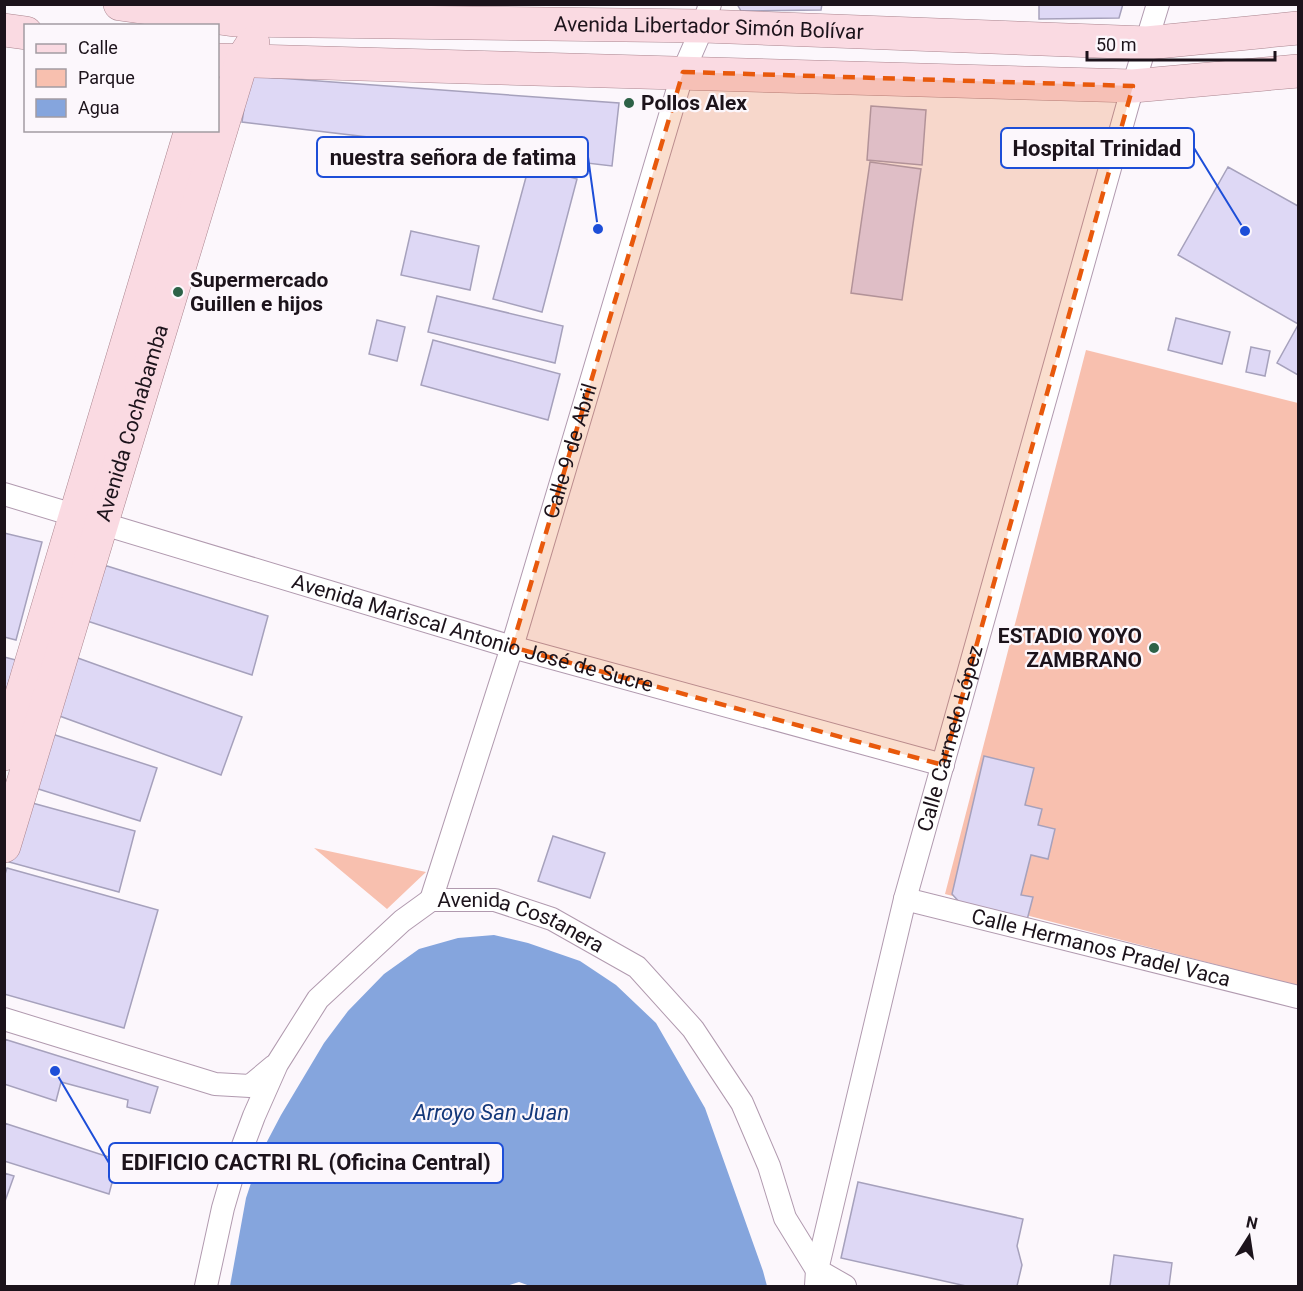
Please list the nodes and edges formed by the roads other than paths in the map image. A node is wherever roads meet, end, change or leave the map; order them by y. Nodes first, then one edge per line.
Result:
1 (120, 4) edge
2 (1158, 4) edge
3 (236, 12) edge
4 (270, 12) edge
5 (706, 15) edge
6 (1299, 28) edge
7 (4, 30) edge
8 (24, 33) edge
9 (1147, 43) junction
10 (226, 56) edge
11 (1299, 71) edge
12 (683, 72) junction
13 (219, 80) edge
14 (1133, 86) junction
15 (190, 132) edge
16 (204, 132) edge
17 (4, 494) edge
18 (89, 519) junction
19 (512, 647) junction
20 (4, 754) edge
21 (943, 765) junction
22 (4, 846) edge
23 (905, 899) junction
24 (431, 900) junction
25 (1299, 998) edge
26 (4, 1019) edge
27 (277, 1064) junction
28 (817, 1278) edge
29 (206, 1287) edge
30 (845, 1287) edge

1 - 3 main road, Avenida Libertador Simón Bolívar
2 - 9 street, Calle Carmelo López
3 - 4 main road, Avenida Libertador Simón Bolívar
3 - 10 main road, Avenida Cochabamba
4 - 5 main road, Avenida Libertador Simón Bolívar
4 - 10 main road, Avenida Cochabamba
5 - 9 main road, Avenida Libertador Simón Bolívar
5 - 12 street, Calle 9 de Abril
6 - 9 main road, Avenida Libertador Simón Bolívar
7 - 8 main road
9 - 14 street, Calle Carmelo López
10 - 12 main road, Avenida Libertador Simón Bolívar
10 - 13 main road, Avenida Cochabamba
11 - 14 main road, Avenida Libertador Simón Bolívar
12 - 14 main road, Avenida Libertador Simón Bolívar
12 - 19 street, Calle 9 de Abril
14 - 21 street, Calle Carmelo López
15 - 18 main road, Avenida Cochabamba
16 - 18 main road, Avenida Cochabamba
17 - 18 street, Avenida Mariscal Antonio José de Sucre
18 - 19 street, Avenida Mariscal Antonio José de Sucre
18 - 20 main road, Avenida Cochabamba
18 - 22 main road, Avenida Cochabamba
19 - 21 street, Avenida Mariscal Antonio José de Sucre
19 - 24 street, Calle 9 de Abril
21 - 23 street, Calle Carmelo López
23 - 25 street, Calle Hermanos Pradel Vaca
23 - 28 street, Calle Carmelo López
24 - 27 street, Avenida Costanera
24 - 28 street, Avenida Costanera
26 - 27 street
27 - 29 street, Avenida Costanera
28 - 30 street

